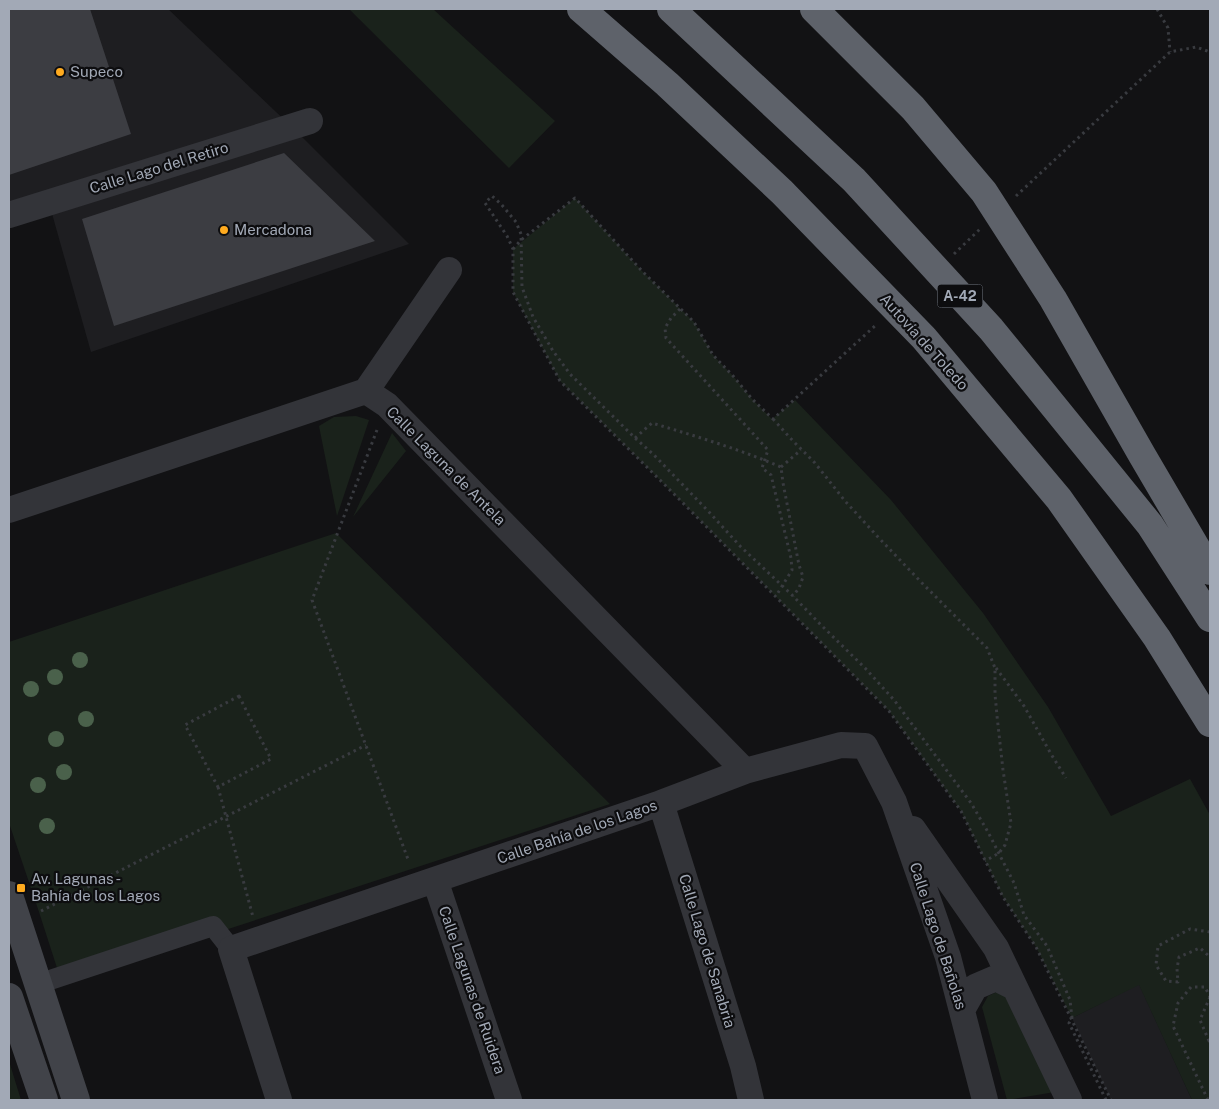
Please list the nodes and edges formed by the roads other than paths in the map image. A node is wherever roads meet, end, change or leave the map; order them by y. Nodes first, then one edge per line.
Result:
1 (581, 9) edge
2 (671, 9) edge
3 (814, 9) edge
4 (310, 121) dead end
5 (9, 215) edge
6 (449, 270) dead end
7 (377, 398) junction
8 (9, 510) edge
9 (1210, 571) edge
10 (1210, 618) edge
11 (1210, 723) edge
12 (745, 771) junction
13 (894, 802) junction
14 (661, 803) junction
15 (427, 883) junction
16 (12, 905) edge
17 (231, 949) junction
18 (38, 984) junction
19 (1014, 987) junction
20 (9, 997) edge
21 (962, 1010) junction
22 (44, 1100) edge
23 (76, 1100) edge
24 (279, 1100) edge
25 (509, 1100) edge
26 (750, 1100) edge
27 (985, 1100) edge
28 (1069, 1100) edge

1 - 11 highway, Autovía de Toledo
2 - 10 highway, A-42
3 - 9 highway
4 - 5 street, Calle Lago del Retiro
6 - 7 street
7 - 8 street
7 - 12 street, Calle Laguna de Antela
12 - 13 street, Calle Bahía de los Lagos
12 - 14 street, Calle Bahía de los Lagos
13 - 19 street
13 - 21 street, Calle Lago de Bañolas
14 - 15 street, Calle Bahía de los Lagos
14 - 26 street, Calle Lago de Sanabria
15 - 17 street, Calle Bahía de los Lagos
15 - 25 street, Calle Lagunas de Ruidera
16 - 18 main road
17 - 18 street
17 - 24 street
18 - 23 main road
19 - 21 street
19 - 28 street
20 - 22 main road
21 - 27 street, Calle Lago de Bañolas

